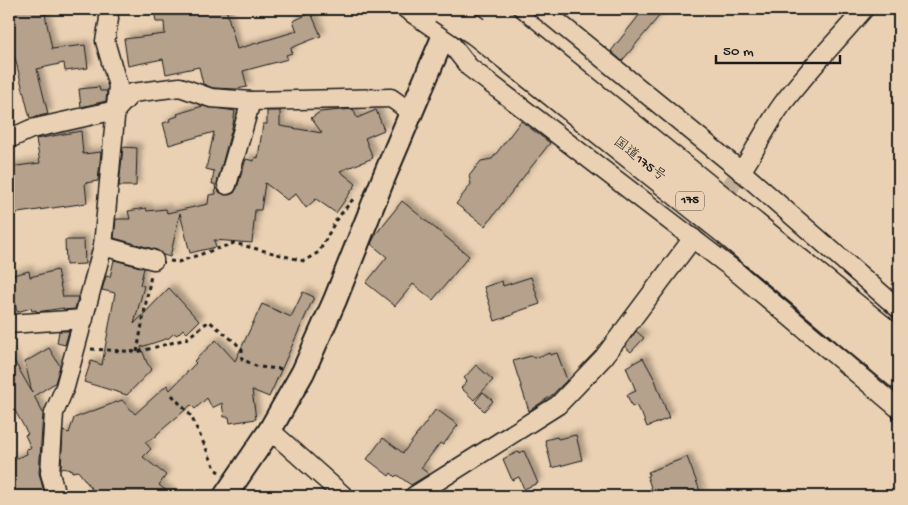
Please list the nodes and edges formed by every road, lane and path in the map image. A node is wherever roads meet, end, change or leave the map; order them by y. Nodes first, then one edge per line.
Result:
1 (108, 9) edge
2 (406, 9) edge
3 (459, 9) edge
4 (542, 9) edge
5 (864, 9) edge
6 (483, 17) edge
7 (443, 22) edge
8 (250, 102) junction
9 (116, 110) junction
10 (412, 113) junction
11 (9, 139) edge
12 (741, 172) junction
13 (227, 185) dead end
14 (354, 197) dead end
15 (693, 238) junction
16 (103, 246) junction
17 (154, 260) junction
18 (899, 309) edge
19 (84, 319) junction
20 (9, 324) edge
21 (899, 344) edge
22 (74, 348) junction
23 (137, 352) junction
24 (303, 372) junction
25 (899, 375) edge
26 (172, 395) dead end
27 (899, 409) edge
28 (270, 430) junction
29 (229, 490) edge
30 (56, 496) edge
31 (344, 496) edge
32 (414, 496) edge

1 - 9 street
2 - 7 street
3 - 7 street
4 - 12 street
5 - 12 street
6 - 7 highway, 国道175号 / 175, bridge
6 - 21 highway, 国道175号 / 175
6 - 25 highway, 国道175号 / 175
7 - 10 street
7 - 15 street
8 - 9 street
8 - 10 street
8 - 13 street
9 - 11 street
9 - 16 street
10 - 24 street
12 - 18 street
14 - 17 path
15 - 27 street
15 - 32 street
16 - 17 street
16 - 19 street
17 - 23 path
19 - 20 street
19 - 22 street
22 - 23 path
22 - 30 street
23 - 24 path
24 - 28 street
26 - 29 path
28 - 29 street
28 - 31 street

